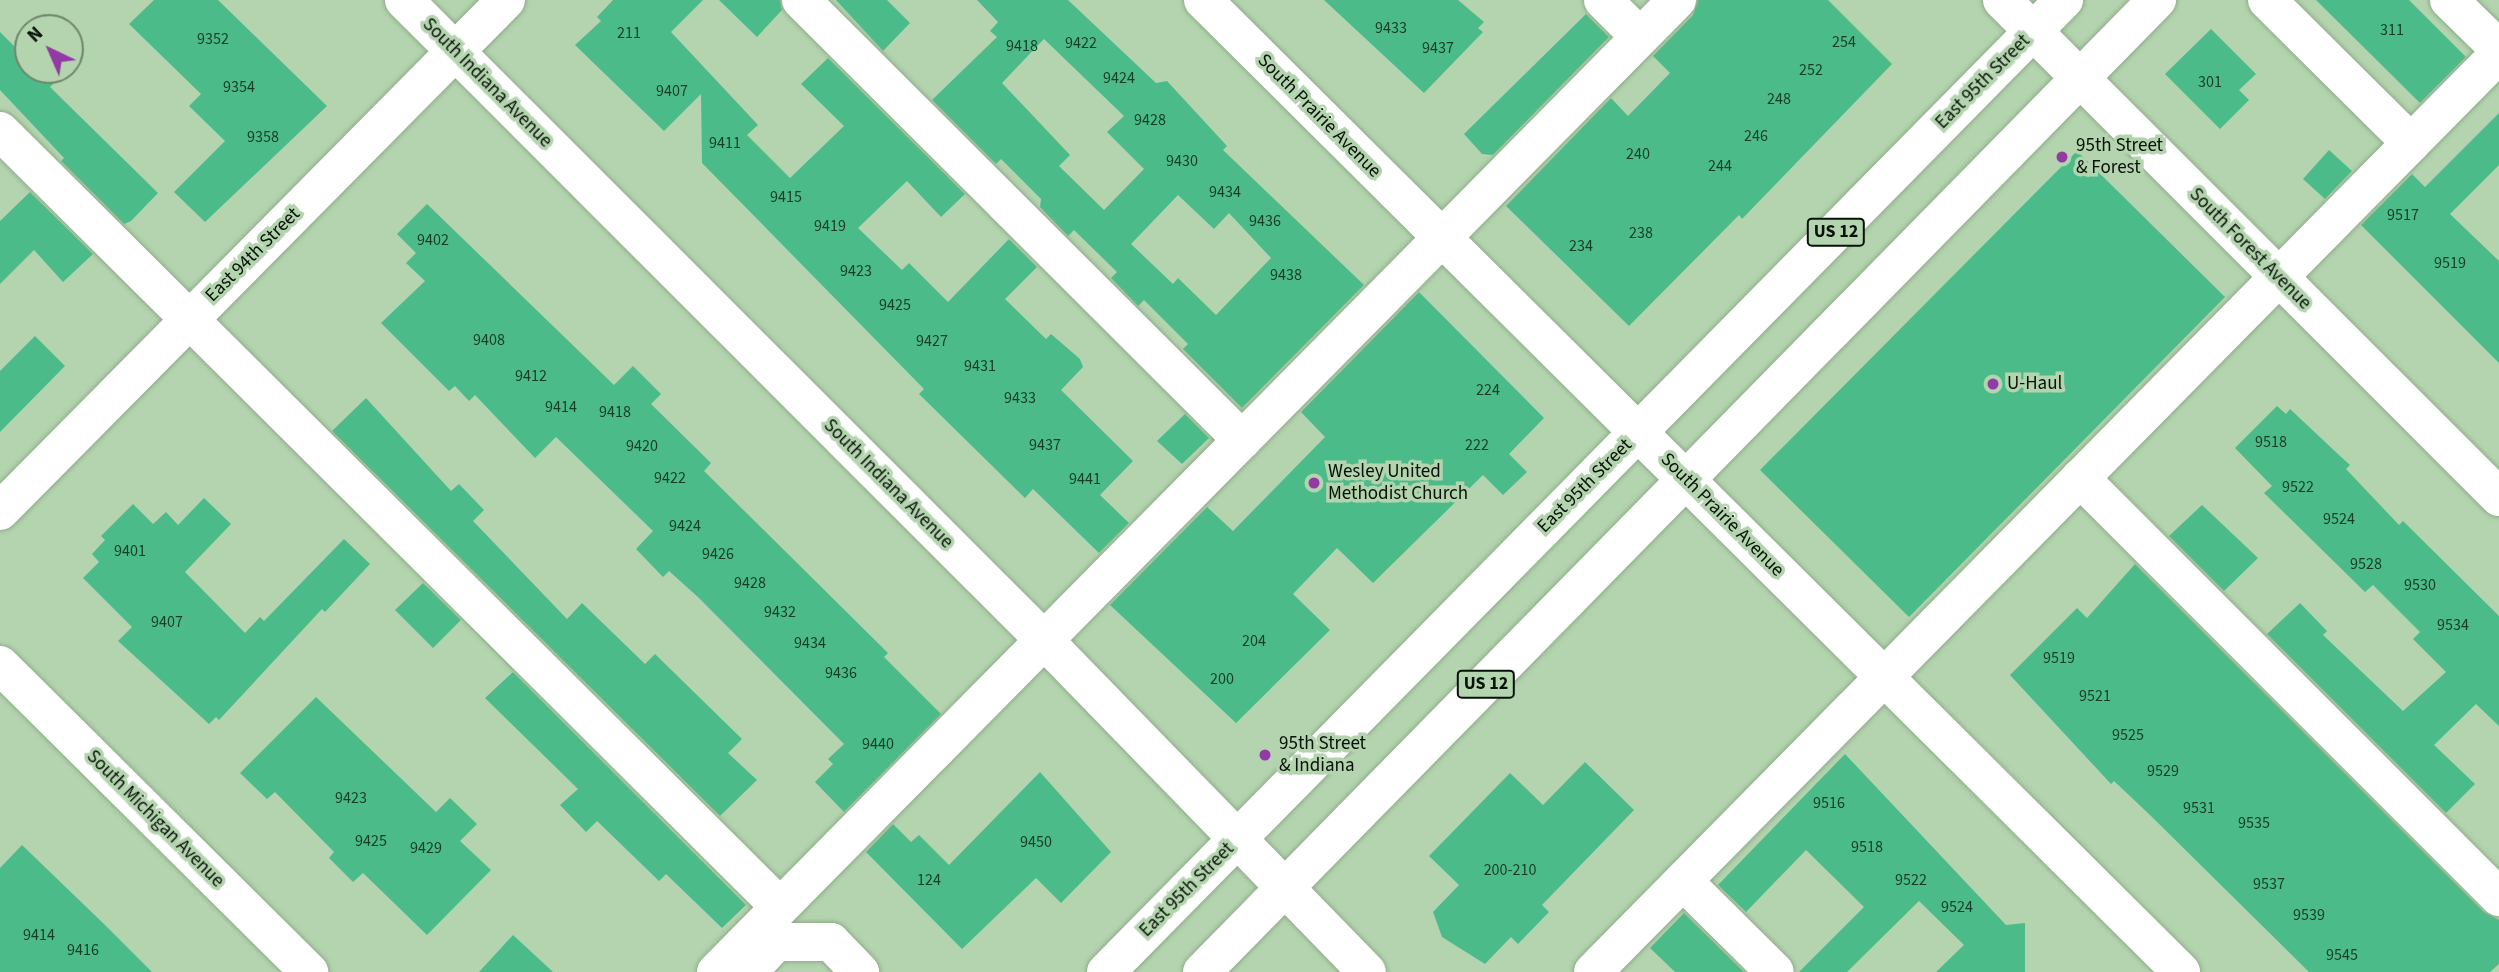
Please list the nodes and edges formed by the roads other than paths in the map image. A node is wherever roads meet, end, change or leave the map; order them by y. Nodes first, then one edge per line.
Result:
1 (404, 0) edge
2 (506, 0) edge
3 (801, 0) edge
4 (1203, 0) edge
5 (1603, 0) edge
6 (1677, 0) edge
7 (2002, 0) edge
8 (2064, 0) edge
9 (2157, 0) edge
10 (2267, 0) edge
11 (2449, 0) edge
12 (2033, 32) junction
13 (1640, 37) junction
14 (455, 50) junction
15 (2493, 69) edge
16 (2079, 78) junction
17 (0, 131) edge
18 (2411, 143) junction
19 (1442, 238) junction
20 (2278, 277) junction
21 (189, 320) junction
22 (1638, 432) junction
23 (1242, 440) junction
24 (2080, 478) junction
25 (1687, 480) junction
26 (2499, 497) edge
27 (0, 511) edge
28 (1044, 640) junction
29 (0, 666) edge
30 (1884, 677) junction
31 (1236, 839) junction
32 (1683, 881) junction
33 (1285, 888) junction
34 (2499, 897) edge
35 (780, 907) junction
36 (1352, 967) edge
37 (309, 972) edge
38 (716, 972) edge
39 (748, 972) edge
40 (860, 972) edge
41 (1106, 972) edge
42 (1202, 972) edge
43 (1593, 972) edge
44 (1775, 972) edge
45 (2181, 972) edge

1 - 14 street, South Indiana Avenue
2 - 14 street, East 94th Street
3 - 23 street
4 - 19 street, South Prairie Avenue
5 - 13 street
6 - 13 street
7 - 12 street, South Forest Avenue
8 - 12 street, East 95th Street / US 12
9 - 16 street, US 12
10 - 18 street
11 - 15 street
12 - 16 street, South Forest Avenue
12 - 22 street, East 95th Street / US 12
13 - 19 street
14 - 21 street, East 94th Street
14 - 28 street, South Indiana Avenue
15 - 18 street
16 - 20 street, South Forest Avenue
16 - 25 street, US 12
17 - 21 street
18 - 20 street
19 - 22 street, South Prairie Avenue
19 - 23 street
20 - 24 street
20 - 26 street, South Forest Avenue
21 - 27 street, East 94th Street
21 - 35 street
22 - 25 street, South Prairie Avenue
22 - 31 street, East 95th Street / US 12
23 - 28 street
24 - 30 street
24 - 34 street
25 - 30 street, South Prairie Avenue
25 - 33 street, US 12
28 - 31 street, South Indiana Avenue
28 - 35 street
29 - 37 street, South Michigan Avenue
30 - 32 street
30 - 45 street, South Prairie Avenue
31 - 33 street, South Indiana Avenue
31 - 41 street, East 95th Street / US 12
32 - 43 street
32 - 44 street
33 - 36 street, South Indiana Avenue
33 - 42 street, US 12
35 - 38 street
39 - 40 street

